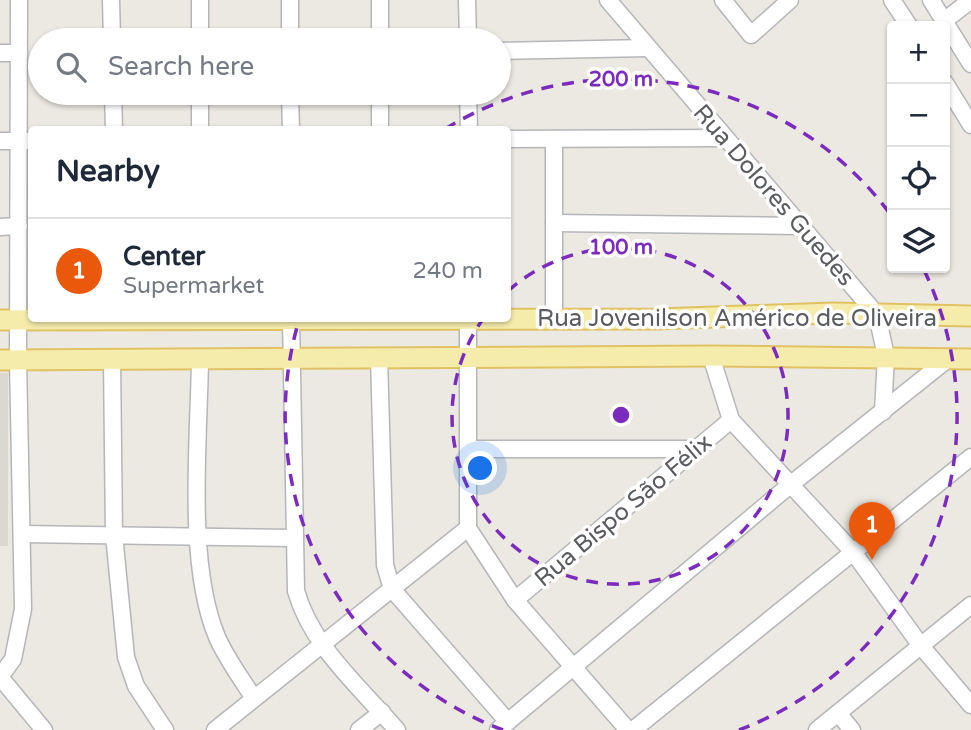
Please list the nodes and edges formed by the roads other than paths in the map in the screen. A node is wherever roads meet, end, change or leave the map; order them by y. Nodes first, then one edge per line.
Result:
1 (19, 0) edge
2 (111, 0) edge
3 (200, 0) edge
4 (290, 0) edge
5 (380, 0) edge
6 (467, 0) edge
7 (608, 0) edge
8 (723, 0) edge
9 (790, 0) edge
10 (892, 0) edge
11 (971, 0) edge
12 (933, 1) edge
13 (906, 14) edge
14 (944, 21) joint
15 (112, 28) edge
16 (200, 28) edge
17 (290, 28) edge
18 (380, 28) edge
19 (468, 28) edge
20 (950, 31) edge
21 (648, 48) junction
22 (511, 51) edge
23 (0, 53) edge
24 (19, 53) junction
25 (971, 64) edge
26 (946, 84) edge
27 (113, 105) edge
28 (200, 105) edge
29 (290, 105) edge
30 (380, 105) edge
31 (468, 105) edge
32 (971, 125) edge
33 (114, 126) edge
34 (200, 126) edge
35 (291, 126) edge
36 (380, 126) edge
37 (469, 126) edge
38 (725, 138) junction
39 (511, 139) edge
40 (554, 139) junction
41 (0, 141) edge
42 (25, 141) edge
43 (554, 223) junction
44 (0, 226) edge
45 (19, 226) junction
46 (803, 226) junction
47 (877, 315) junction
48 (971, 316) edge
49 (511, 319) edge
50 (554, 319) junction
51 (9, 320) edge
52 (28, 320) edge
53 (291, 322) edge
54 (468, 322) edge
55 (711, 356) junction
56 (886, 356) junction
57 (379, 358) junction
58 (468, 358) junction
59 (949, 358) junction
60 (111, 359) junction
61 (200, 359) junction
62 (292, 359) junction
63 (971, 359) edge
64 (9, 360) edge
65 (883, 412) junction
66 (731, 420) junction
67 (471, 449) junction
68 (698, 449) junction
69 (971, 457) edge
70 (790, 485) junction
71 (468, 528) junction
72 (22, 534) junction
73 (114, 535) junction
74 (197, 537) junction
75 (295, 538) junction
76 (854, 554) junction
77 (392, 589) junction
78 (515, 600) junction
79 (971, 605) edge
80 (322, 646) junction
81 (921, 646) junction
82 (575, 666) junction
83 (0, 677) edge
84 (253, 697) junction
85 (971, 705) edge
86 (382, 712) junction
87 (838, 713) junction
88 (503, 726) edge
89 (44, 730) edge
90 (165, 730) edge
91 (215, 730) edge
92 (359, 730) edge
93 (397, 730) edge
94 (631, 730) edge
95 (817, 730) edge
96 (852, 730) edge

1 - 24 street
2 - 15 street
3 - 16 street
4 - 17 street
5 - 18 street
6 - 19 street
7 - 21 street, Rua Dolores Guedes
8 - 9 street
10 - 13 street
11 - 14 street
12 - 14 street
20 - 25 street
21 - 22 street
21 - 38 street, Rua Dolores Guedes
23 - 24 street
24 - 42 street
26 - 32 street
27 - 33 street
28 - 34 street
29 - 35 street
30 - 36 street
31 - 37 street
38 - 40 street
38 - 46 street, Rua Dolores Guedes
39 - 40 street
40 - 43 street
41 - 42 street
42 - 45 street
43 - 46 street
43 - 50 street
44 - 45 street
45 - 51 street
46 - 47 street, Rua Dolores Guedes
47 - 48 main road, Rua Jovenilson Américo de Oliveira
47 - 50 main road, Rua Jovenilson Américo de Oliveira
47 - 56 street, Rua Dolores Guedes
49 - 50 main road, Rua Jovenilson Américo de Oliveira
51 - 52 main road, Rua Jovenilson Américo de Oliveira
51 - 64 street
53 - 62 street
54 - 58 street
55 - 56 main road, Rua Jovenilson Américo de Oliveira
55 - 58 main road, Rua Jovenilson Américo de Oliveira
55 - 66 street
56 - 59 main road, Rua Jovenilson Américo de Oliveira
56 - 65 street, Rua Dolores Guedes
57 - 58 main road, Rua Jovenilson Américo de Oliveira
57 - 62 main road, Rua Jovenilson Américo de Oliveira
57 - 77 street
58 - 67 street
59 - 63 main road, Rua Jovenilson Américo de Oliveira
59 - 65 street
60 - 61 main road, Rua Jovenilson Américo de Oliveira
60 - 64 main road, Rua Jovenilson Américo de Oliveira
60 - 73 street
61 - 62 main road, Rua Jovenilson Américo de Oliveira
61 - 74 street
62 - 75 street
64 - 72 street
65 - 70 street
66 - 68 street, Rua Bispo São Félix
66 - 70 street
67 - 68 street
67 - 71 street
68 - 78 street, Rua Bispo São Félix
69 - 76 street
70 - 76 street
70 - 82 street
71 - 77 street
71 - 78 street
72 - 73 street
72 - 83 street
73 - 74 street
73 - 90 street
74 - 75 street
74 - 84 street
75 - 80 street
76 - 81 street
76 - 94 street
77 - 80 street
77 - 88 street
78 - 82 street
79 - 81 street
80 - 84 street
80 - 86 street
81 - 85 street
81 - 87 street
82 - 88 street
82 - 94 street
83 - 89 street
84 - 91 street
86 - 92 street
86 - 93 street
87 - 95 street
87 - 96 street

